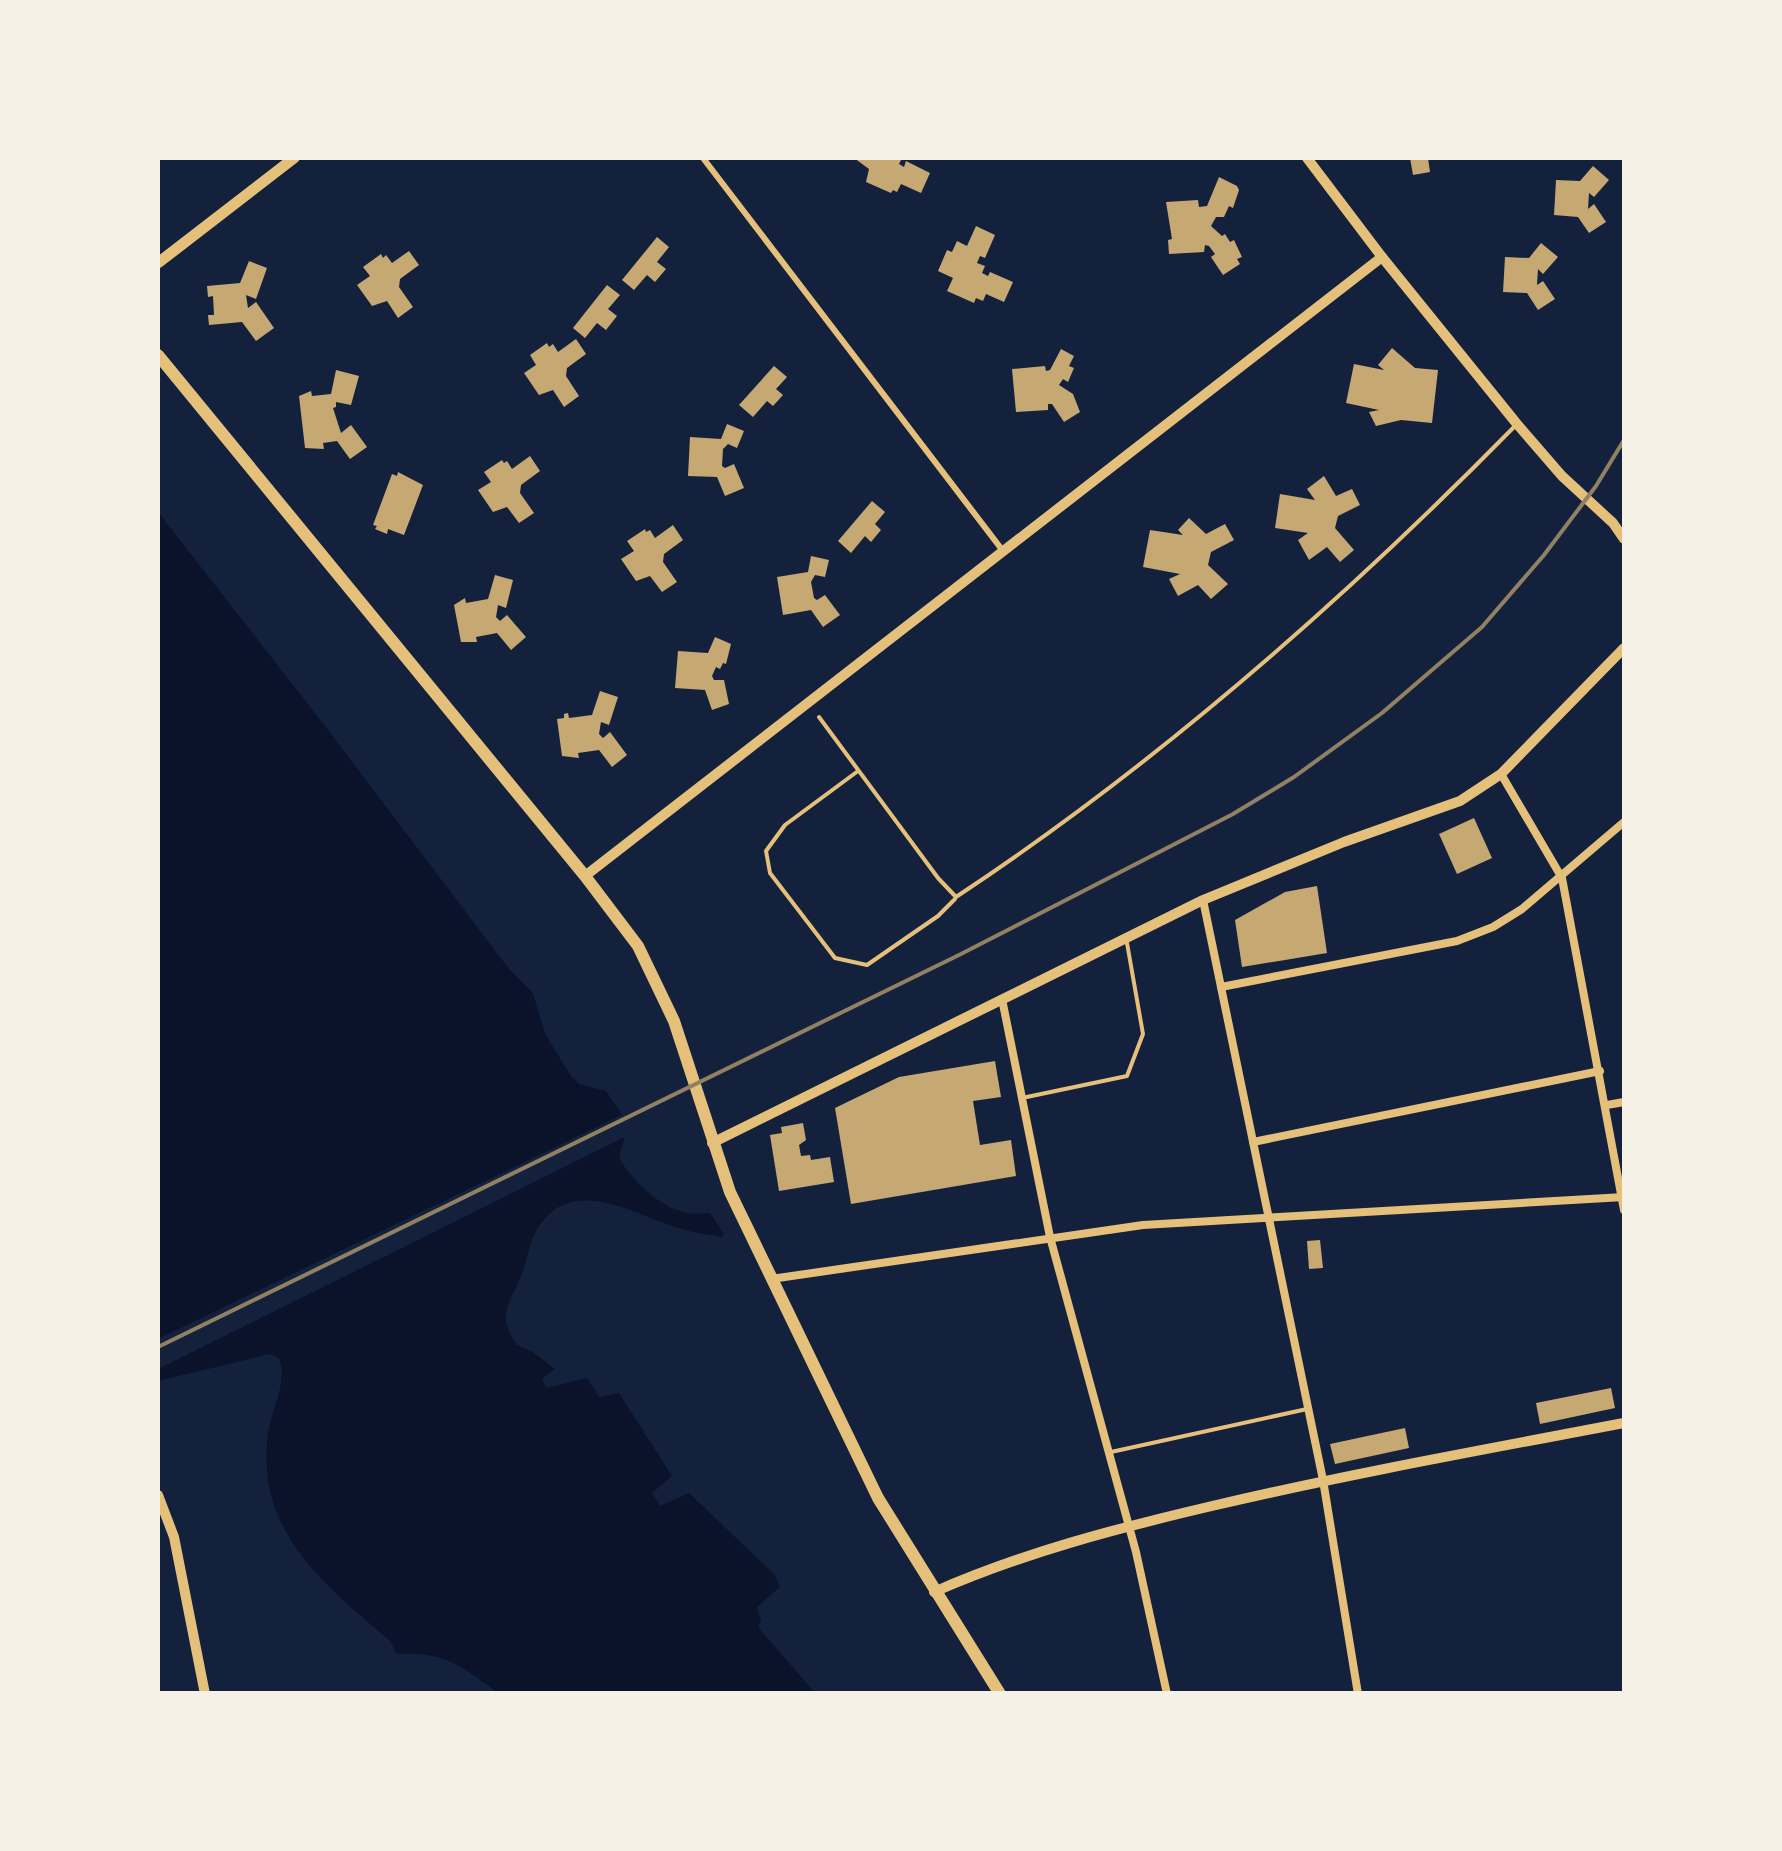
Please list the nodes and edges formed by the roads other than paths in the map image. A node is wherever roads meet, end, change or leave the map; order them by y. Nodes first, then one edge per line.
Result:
1 (294, 158) edge
2 (703, 158) edge
3 (1308, 158) edge
4 (1382, 257) junction
5 (158, 263) edge
6 (158, 355) edge
7 (1518, 424) junction
8 (1624, 538) edge
9 (1003, 551) junction
10 (1624, 648) edge
11 (819, 716) dead end
12 (858, 771) junction
13 (1500, 774) junction
14 (1624, 822) edge
15 (584, 876) junction
16 (1562, 878) junction
17 (956, 897) junction
18 (1203, 900) junction
19 (1126, 938) junction
20 (1221, 986) junction
21 (1002, 999) junction
22 (1600, 1070) junction
23 (1022, 1098) junction
24 (1624, 1102) edge
25 (1607, 1105) junction
26 (1253, 1142) junction
27 (712, 1143) junction
28 (1624, 1197) edge
29 (1624, 1210) edge
30 (1268, 1216) junction
31 (1050, 1237) junction
32 (771, 1279) junction
33 (1307, 1410) junction
34 (1624, 1422) edge
35 (1108, 1453) junction
36 (1323, 1480) junction
37 (158, 1494) edge
38 (1128, 1526) junction
39 (934, 1592) junction
40 (205, 1694) edge
41 (1000, 1694) edge
42 (1167, 1694) edge
43 (1358, 1694) edge

1 - 5 main road
2 - 9 street
3 - 4 street
4 - 7 street
4 - 9 street
6 - 15 main road
7 - 8 street
7 - 17 lane
9 - 15 street
10 - 13 street
11 - 12 lane
12 - 17 lane
12 - 17 lane
13 - 16 street
13 - 18 street
14 - 16 street
15 - 27 main road
16 - 20 street
16 - 22 street
18 - 19 street
18 - 20 street
19 - 21 street
19 - 23 lane
20 - 26 street
21 - 23 street
21 - 27 street
22 - 25 street
22 - 26 street
23 - 31 street
24 - 25 street
25 - 28 street
26 - 30 street
27 - 32 main road
28 - 29 street
28 - 30 street
30 - 31 street
30 - 33 street
31 - 32 street
31 - 35 street
32 - 39 main road
33 - 35 lane
33 - 36 street
34 - 36 street
35 - 38 street
36 - 38 street
36 - 43 street
37 - 40 street
38 - 39 street
38 - 42 street
39 - 41 main road

